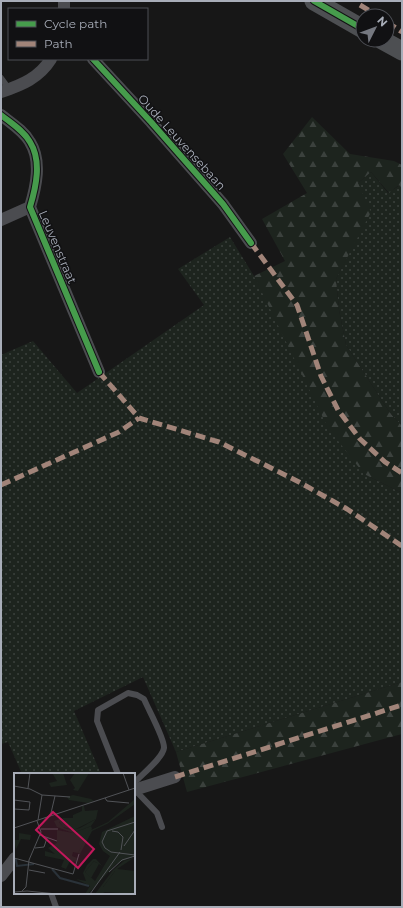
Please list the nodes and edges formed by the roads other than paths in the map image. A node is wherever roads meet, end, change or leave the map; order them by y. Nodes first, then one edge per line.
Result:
1 (314, 1) edge
2 (355, 24) edge
3 (50, 60) edge
4 (94, 60) edge
5 (1, 78) edge
6 (5, 91) edge
7 (1, 115) edge
8 (30, 207) junction
9 (1, 220) edge
10 (251, 243) dead end
11 (99, 372) dead end
12 (118, 773) edge
13 (175, 777) dead end
14 (135, 787) edge
15 (135, 788) edge
16 (135, 789) edge
17 (162, 827) dead end
18 (14, 859) edge
19 (1, 876) edge
20 (52, 894) edge
21 (56, 907) edge

1 - 2 main road
3 - 6 street
4 - 10 street, Oude Leuvensebaan
5 - 6 lane
7 - 8 street, Leuvenstraat
8 - 9 street
8 - 11 street, Leuvenstraat
12 - 14 lane
13 - 15 street
16 - 17 lane
18 - 19 street
20 - 21 lane

